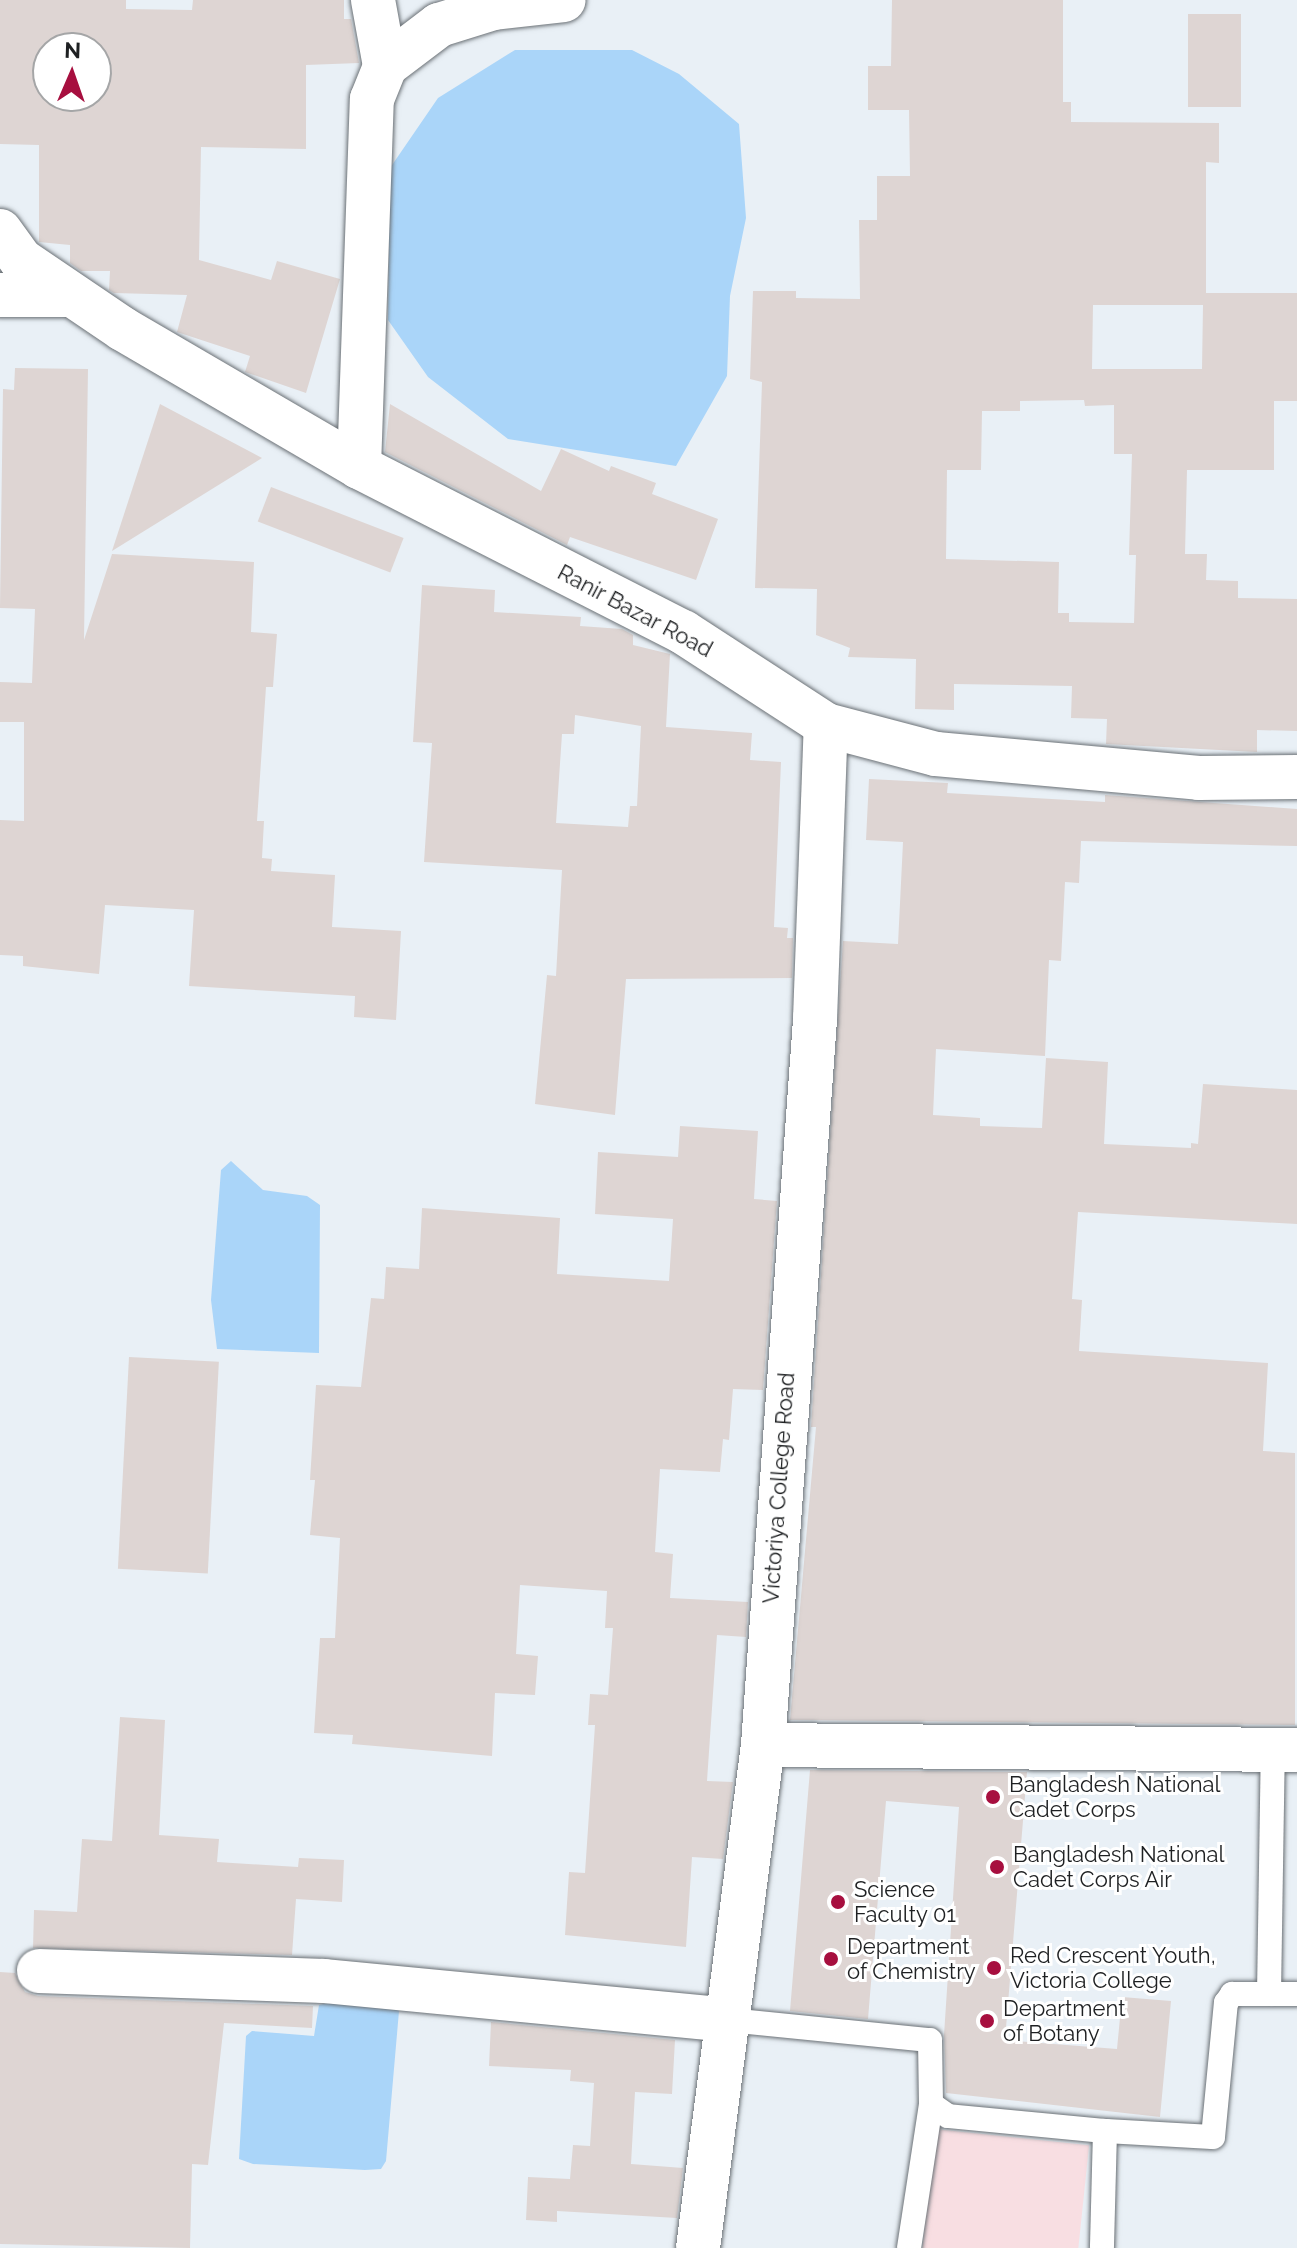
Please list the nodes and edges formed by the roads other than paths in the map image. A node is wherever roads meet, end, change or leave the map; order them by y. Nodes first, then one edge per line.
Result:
1 (373, 0) edge
2 (564, 0) edge
3 (385, 66) junction
4 (0, 231) edge
5 (0, 295) edge
6 (68, 295) junction
7 (359, 467) junction
8 (826, 725) junction
9 (1297, 777) edge
10 (763, 1745) junction
11 (1285, 1750) edge
12 (39, 1971) dead end
13 (1269, 1994) junction
14 (1297, 1994) edge
15 (728, 2020) junction
16 (931, 2104) junction
17 (1105, 2131) junction
18 (698, 2248) edge
19 (909, 2248) edge
20 (1102, 2248) edge

1 - 3 street
2 - 3 street
3 - 7 street
4 - 6 street, Ranir Bazar Road
5 - 6 street
6 - 7 street, Ranir Bazar Road
7 - 8 street, Ranir Bazar Road
8 - 9 street, Ranir Bazar Road
8 - 10 street, Victoriya College Road
10 - 11 street
10 - 15 street, Victoriya College Road
11 - 13 lane
12 - 15 street
13 - 14 lane
13 - 17 lane
15 - 16 lane
15 - 18 street, Victoriya College Road
16 - 17 lane
16 - 19 lane
17 - 20 lane

